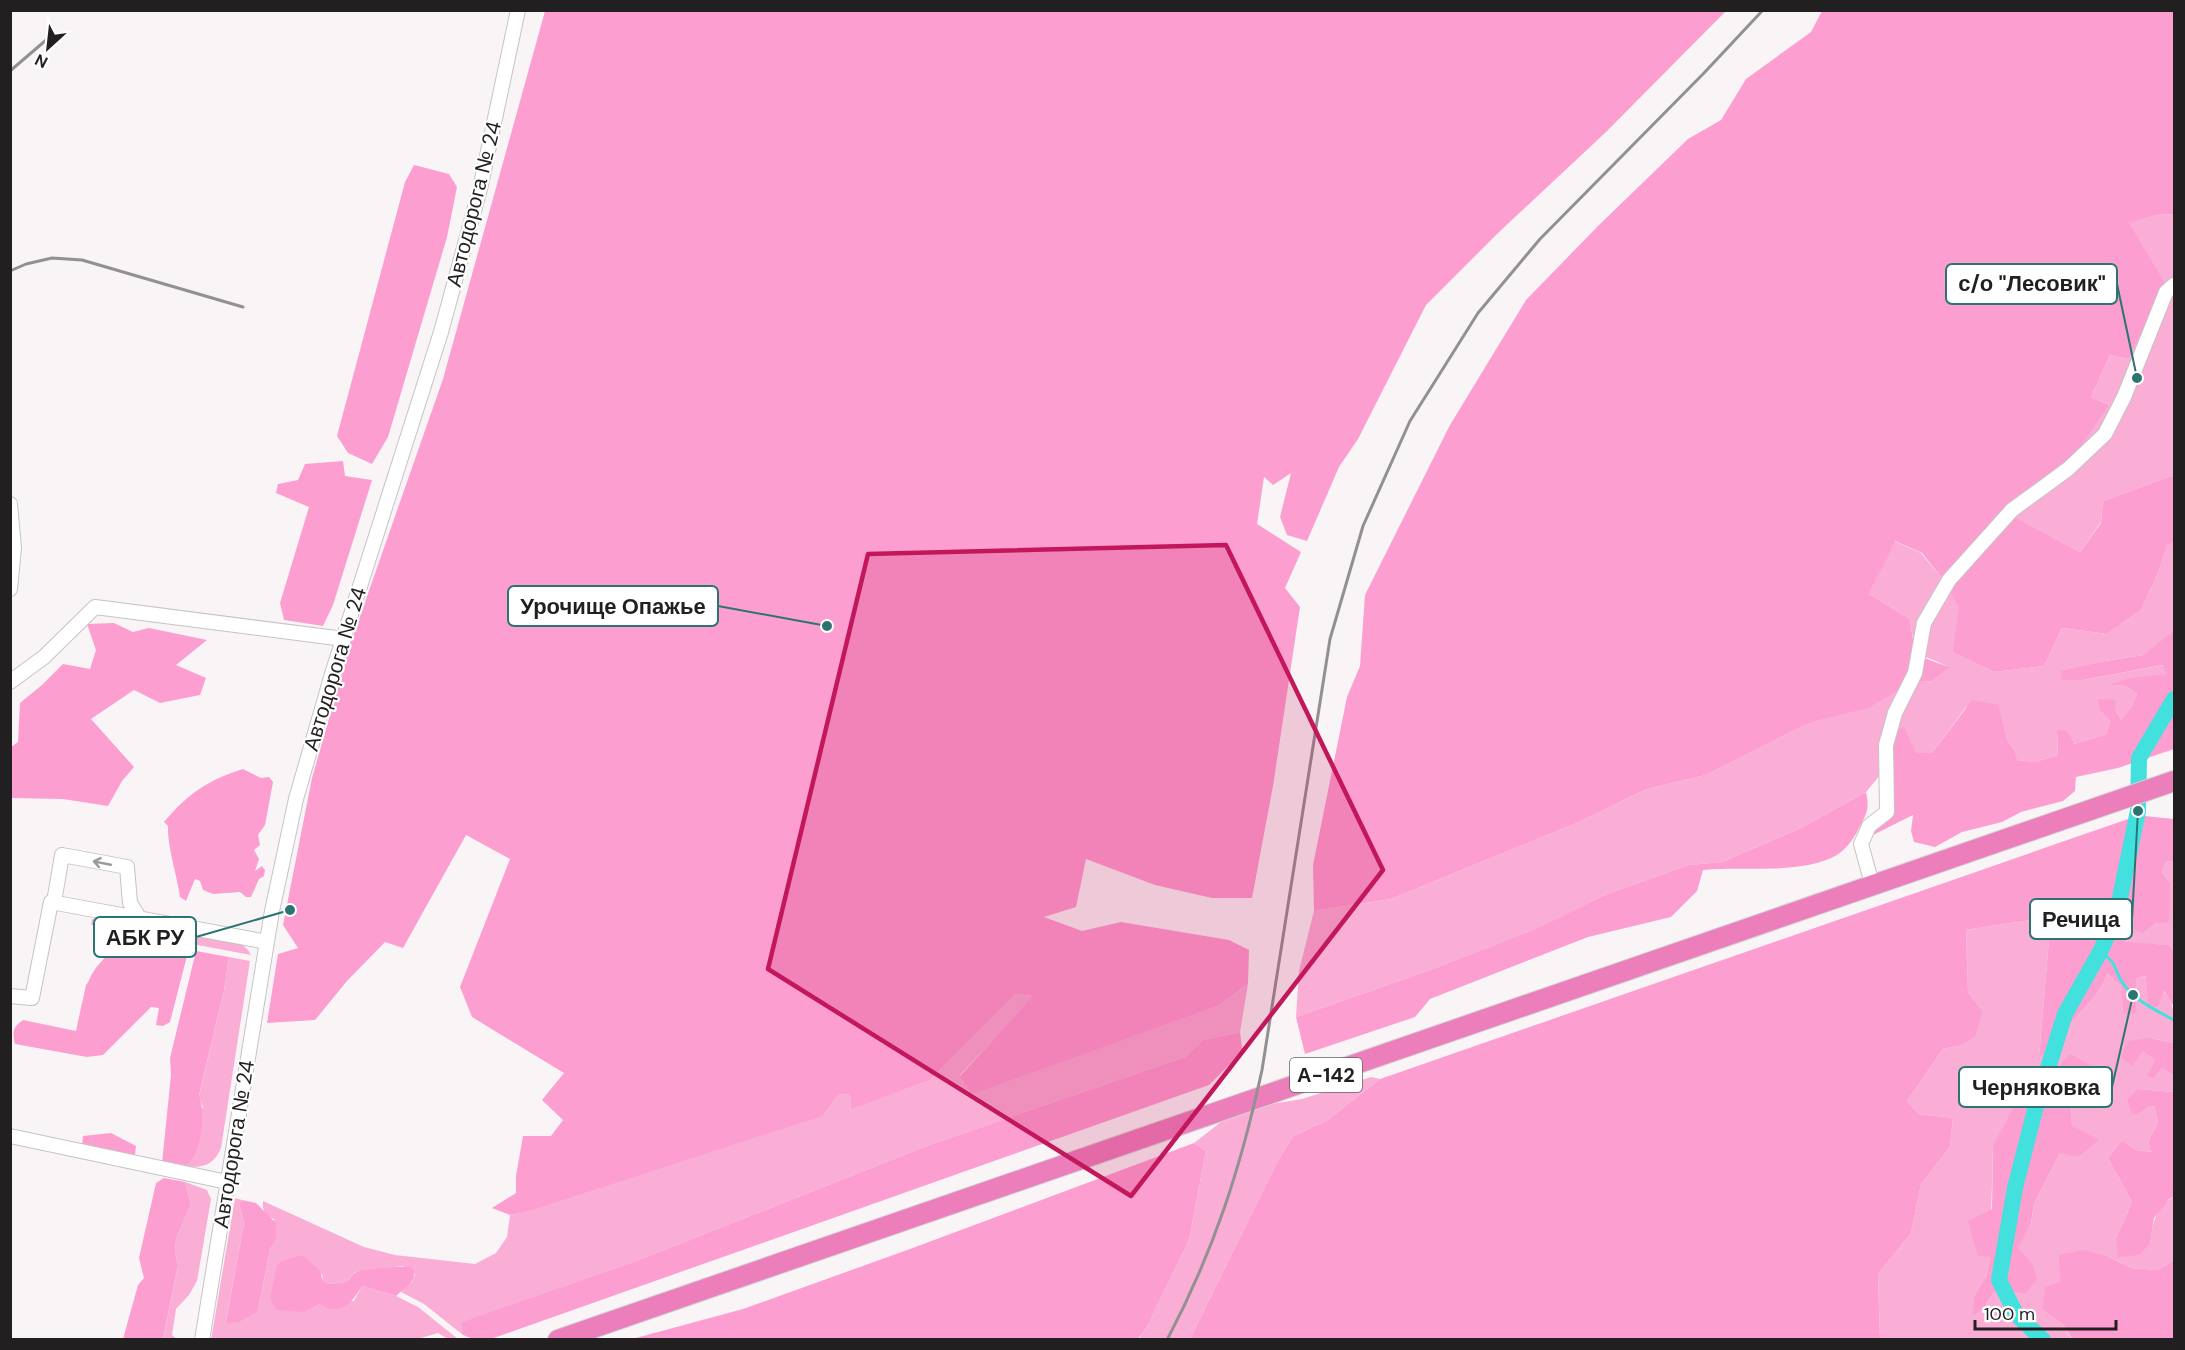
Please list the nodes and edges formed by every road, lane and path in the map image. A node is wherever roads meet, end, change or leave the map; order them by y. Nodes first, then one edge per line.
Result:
1 (518, 10) edge
2 (2175, 285) edge
3 (10, 504) edge
4 (10, 589) edge
5 (344, 639) junction
6 (10, 682) edge
7 (2175, 781) edge
8 (1872, 884) junction
9 (54, 902) junction
10 (140, 919) junction
11 (267, 942) junction
12 (10, 996) edge
13 (10, 1136) edge
14 (227, 1182) junction
15 (202, 1340) edge
16 (558, 1340) edge

1 - 5 street, Автодорога № 24
2 - 8 street
3 - 4 street
5 - 6 street
5 - 11 street, Автодорога № 24
7 - 8 highway, А-142
8 - 16 highway, А-142
9 - 10 street
10 -> 9 street
9 - 12 street
10 - 11 street
11 - 14 street, Автодорога № 24
13 - 14 street
14 - 15 street, Автодорога № 24

